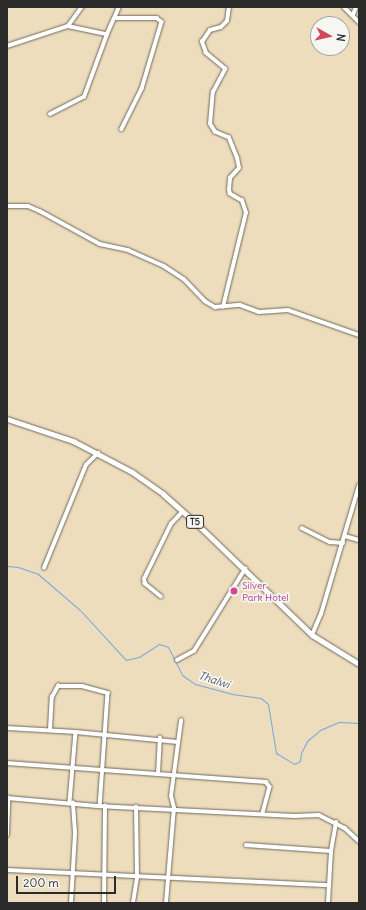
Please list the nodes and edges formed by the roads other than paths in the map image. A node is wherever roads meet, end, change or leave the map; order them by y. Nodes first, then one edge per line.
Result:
1 (82, 7) edge
2 (119, 7) edge
3 (229, 7) edge
4 (344, 7) edge
5 (356, 7) edge
6 (352, 14) junction
7 (115, 18) junction
8 (359, 22) edge
9 (68, 26) junction
10 (107, 34) junction
11 (7, 46) edge
12 (50, 114) dead end
13 (122, 129) dead end
14 (7, 206) edge
15 (223, 307) junction
16 (359, 335) edge
17 (7, 419) edge
18 (98, 453) junction
19 (359, 486) edge
20 (182, 512) junction
21 (302, 528) dead end
22 (345, 536) junction
23 (359, 540) edge
24 (343, 543) junction
25 (44, 568) dead end
26 (245, 569) junction
27 (161, 597) dead end
28 (312, 634) junction
29 (177, 660) dead end
30 (359, 664) edge
31 (182, 720) dead end
32 (7, 728) edge
33 (50, 730) junction
34 (76, 732) junction
35 (106, 735) junction
36 (160, 738) junction
37 (178, 742) junction
38 (7, 763) edge
39 (73, 769) junction
40 (103, 772) junction
41 (158, 774) junction
42 (174, 776) junction
43 (8, 798) edge
44 (72, 803) junction
45 (100, 806) junction
46 (105, 806) junction
47 (136, 807) junction
48 (174, 808) junction
49 (263, 814) junction
50 (336, 822) junction
51 (7, 835) edge
52 (359, 841) edge
53 (246, 845) dead end
54 (331, 851) junction
55 (7, 870) edge
56 (73, 872) junction
57 (103, 874) junction
58 (136, 874) junction
59 (166, 876) junction
60 (329, 885) junction
61 (71, 903) edge
62 (104, 903) edge
63 (133, 903) edge
64 (166, 903) edge
65 (328, 903) edge

1 - 9 street
2 - 7 street
3 - 15 street
4 - 6 street
5 - 6 street
6 - 8 street
7 - 10 street
7 - 13 street
9 - 10 street
9 - 11 street
10 - 12 street
14 - 15 street
15 - 16 street
17 - 18 highway, T5
18 - 20 highway, T5
18 - 25 street
19 - 22 street
20 - 26 highway, T5
20 - 27 street
21 - 24 street
22 - 23 street
22 - 24 street
24 - 28 street
26 - 28 highway, T5
26 - 29 street
28 - 30 highway, T5
31 - 37 street
32 - 33 street
33 - 34 street
33 - 35 street
34 - 35 street
34 - 39 street
35 - 36 street
35 - 40 street
36 - 37 street
36 - 41 street
37 - 42 street
38 - 39 street
39 - 40 street
39 - 44 street
40 - 41 street
40 - 45 street
41 - 42 street
42 - 48 street
42 - 49 street
43 - 44 street
43 - 51 street
44 - 45 street
44 - 56 street
45 - 46 street
46 - 47 street
46 - 57 street
47 - 48 street
47 - 58 street
48 - 49 street
48 - 59 street
49 - 50 street
50 - 52 street
50 - 54 street
53 - 54 street
54 - 60 street
55 - 56 street
56 - 57 street
56 - 61 street
57 - 58 street
57 - 62 street
58 - 59 street
58 - 63 street
59 - 60 street
59 - 64 street
60 - 65 street

